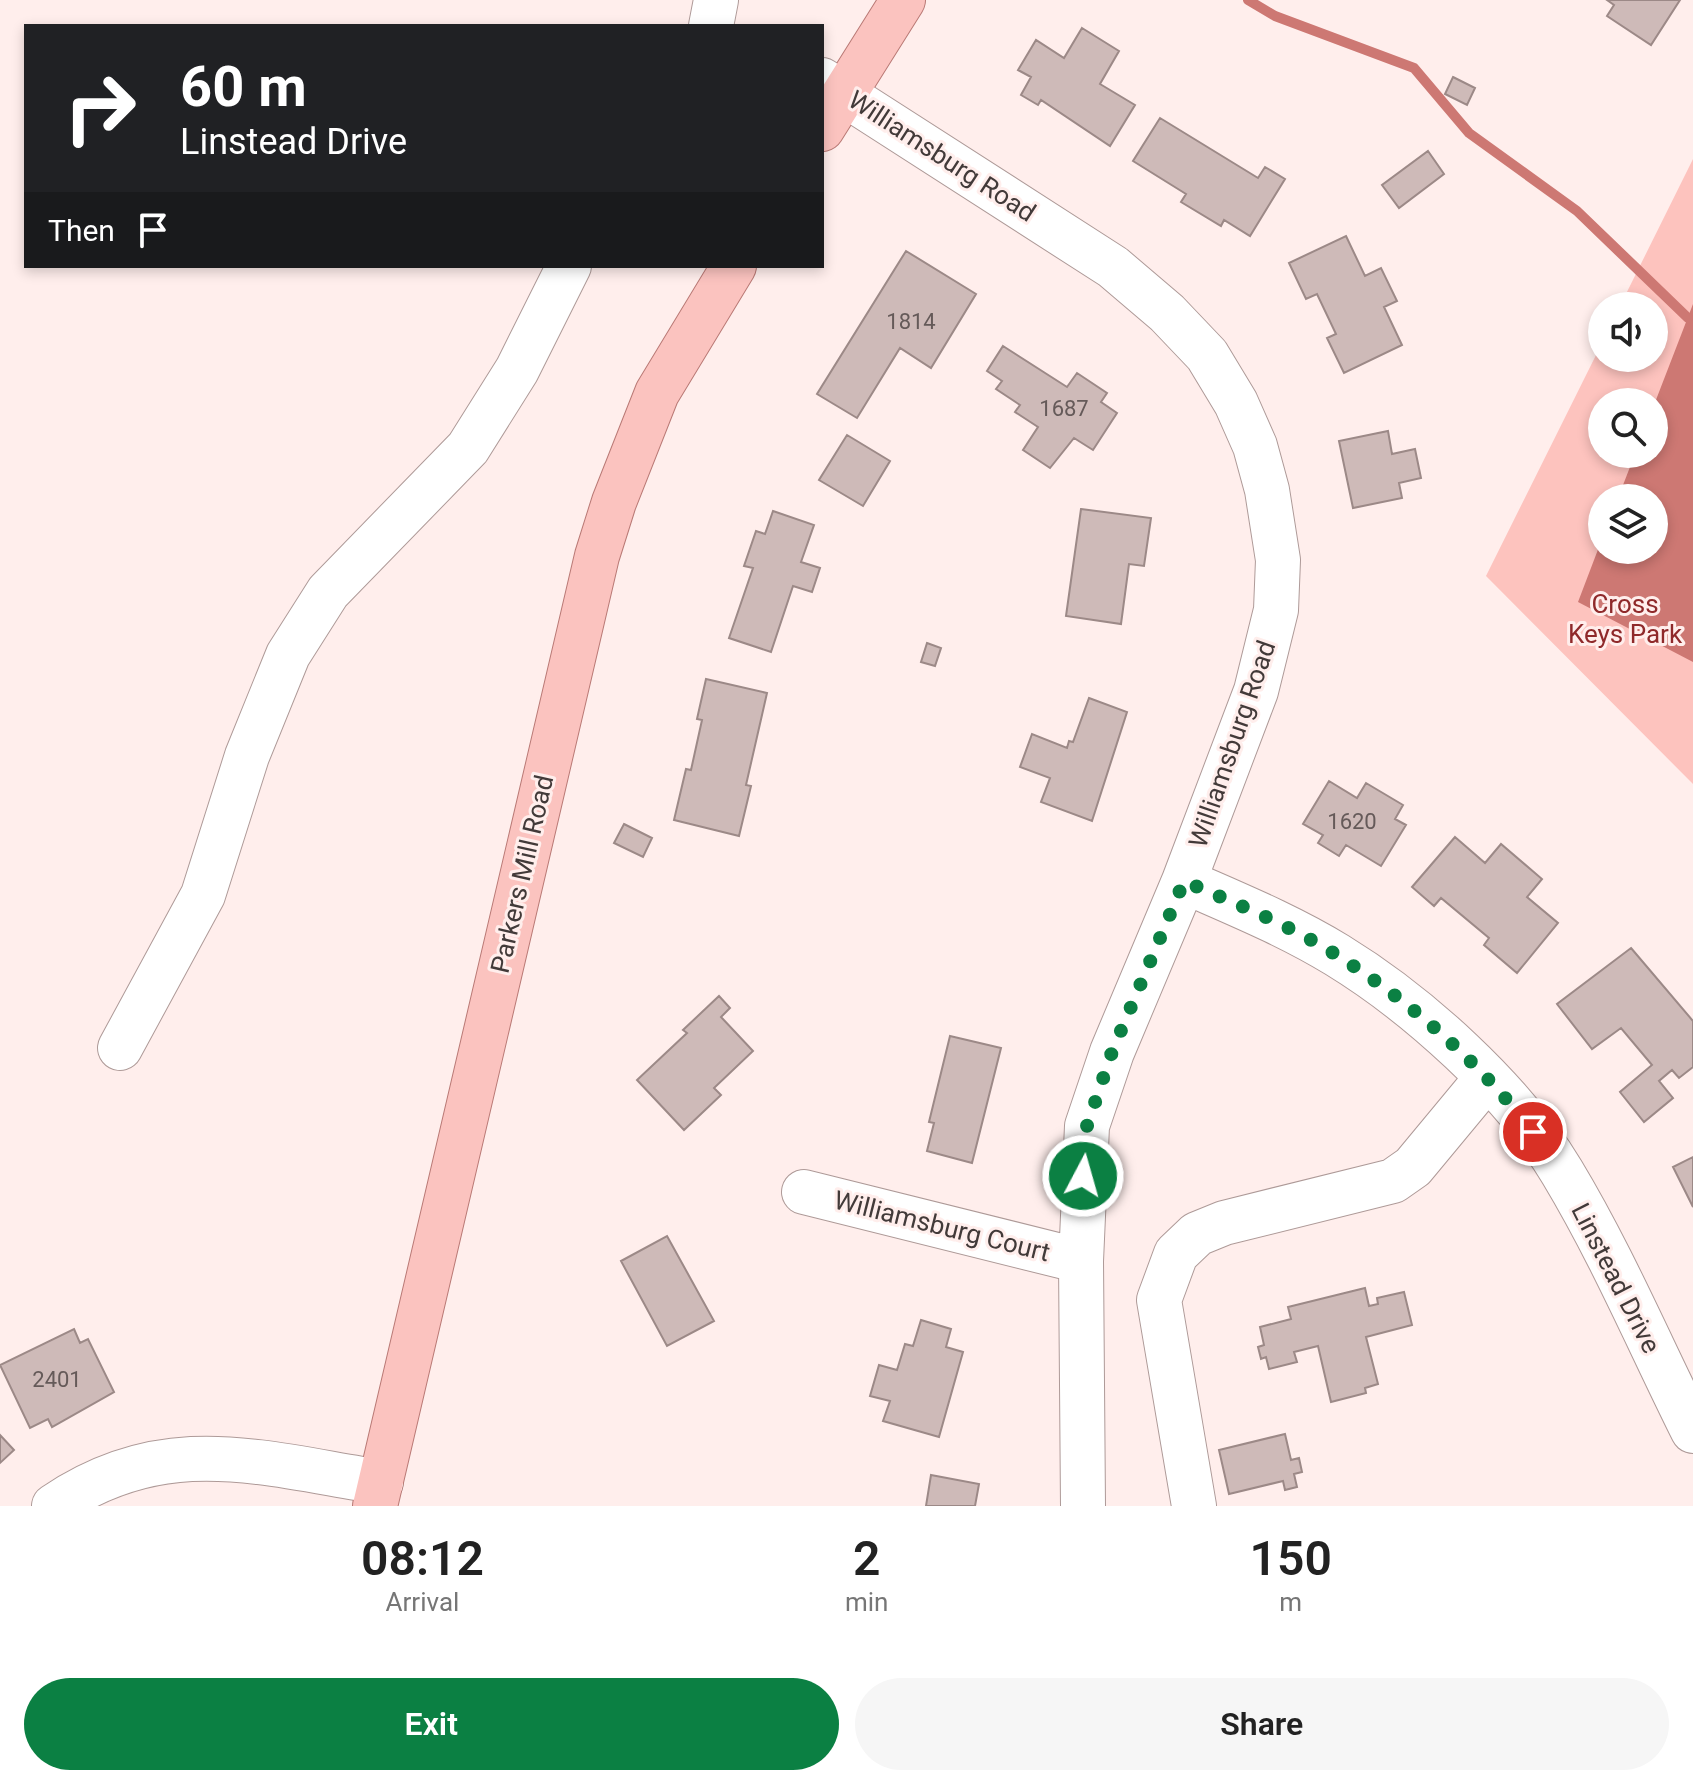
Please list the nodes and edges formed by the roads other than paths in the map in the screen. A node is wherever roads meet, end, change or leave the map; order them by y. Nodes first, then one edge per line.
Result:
1 (716, 0) edge
2 (903, 0) edge
3 (711, 24) edge
4 (834, 86) edge
5 (824, 122) edge
6 (568, 268) edge
7 (733, 268) edge
8 (1184, 881) junction
9 (120, 1048) dead end
10 (1486, 1079) junction
11 (804, 1192) dead end
12 (1081, 1261) junction
13 (1693, 1431) edge
14 (378, 1494) edge
15 (54, 1506) edge
16 (1083, 1506) edge
17 (1194, 1506) edge

1 - 3 street
2 - 4 main road
4 - 5 main road
4 - 8 street, Williamsburg Road
6 - 9 street
7 - 14 main road, Parkers Mill Road
8 - 10 street, Linstead Drive
8 - 12 street, Williamsburg Road
10 - 13 street, Linstead Drive
10 - 17 street
11 - 12 street, Williamsburg Court
12 - 16 street, Williamsburg Road
14 - 15 street

